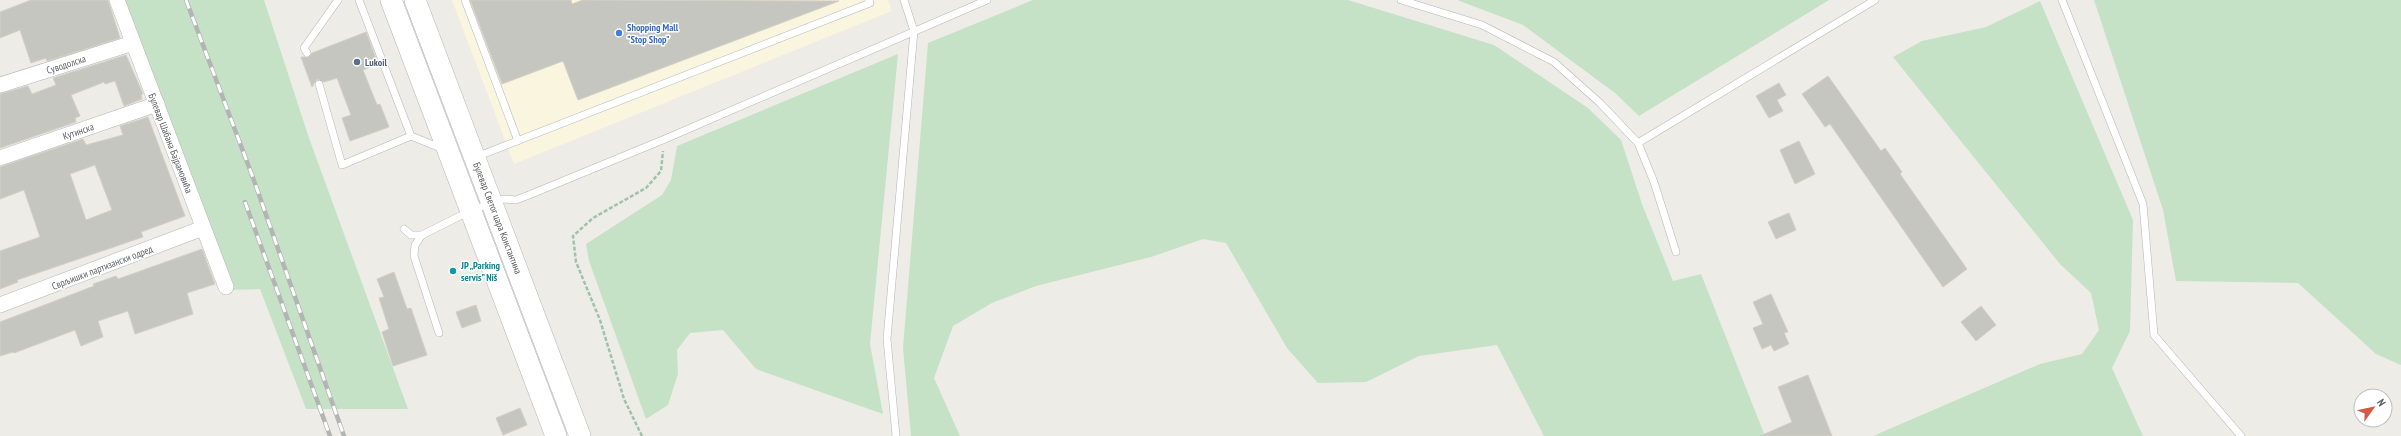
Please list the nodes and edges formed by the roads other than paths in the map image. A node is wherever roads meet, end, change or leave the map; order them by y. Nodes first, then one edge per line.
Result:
1 (117, 0) edge
2 (338, 0) edge
3 (359, 0) edge
4 (392, 0) edge
5 (415, 0) edge
6 (465, 0) edge
7 (869, 0) edge
8 (904, 0) edge
9 (987, 0) edge
10 (1401, 0) edge
11 (1875, 0) edge
12 (2062, 0) edge
13 (914, 31) junction
14 (133, 43) junction
15 (307, 53) dead end
16 (319, 84) dead end
17 (0, 85) edge
18 (157, 104) junction
19 (412, 136) junction
20 (518, 141) junction
21 (1638, 143) junction
22 (449, 152) junction
23 (475, 157) junction
24 (0, 158) edge
25 (493, 203) junction
26 (472, 210) junction
27 (203, 228) junction
28 (404, 229) dead end
29 (422, 235) junction
30 (1676, 252) dead end
31 (226, 287) dead end
32 (0, 305) edge
33 (439, 333) dead end
34 (556, 436) edge
35 (580, 436) edge
36 (896, 436) edge
37 (2241, 436) edge

1 - 14 street, Булевар Шабана Бајрамовића
2 - 15 lane
3 - 19 lane
4 - 22 main road
5 - 23 main road, Булевар Светог цара Константина
6 - 20 lane
7 - 20 lane
8 - 13 lane
9 - 13 lane
10 - 21 lane
11 - 21 lane
12 - 37 lane
13 - 25 lane
13 - 36 lane
14 - 17 street, Суводолска
14 - 18 street, Булевар Шабана Бајрамовића
16 - 19 lane
18 - 24 street, Кутинска
18 - 27 street, Булевар Шабана Бајрамовића
19 - 22 lane
20 - 23 lane
21 - 30 lane
22 - 26 main road
23 - 25 main road, Булевар Светог цара Константина
25 - 26 lane
25 - 35 main road, Булевар Светог цара Константина
26 - 29 lane
26 - 34 main road
27 - 31 street, Булевар Шабана Бајрамовића
27 - 32 street, Сврљишки партизански одред
28 - 29 lane
29 - 33 lane

